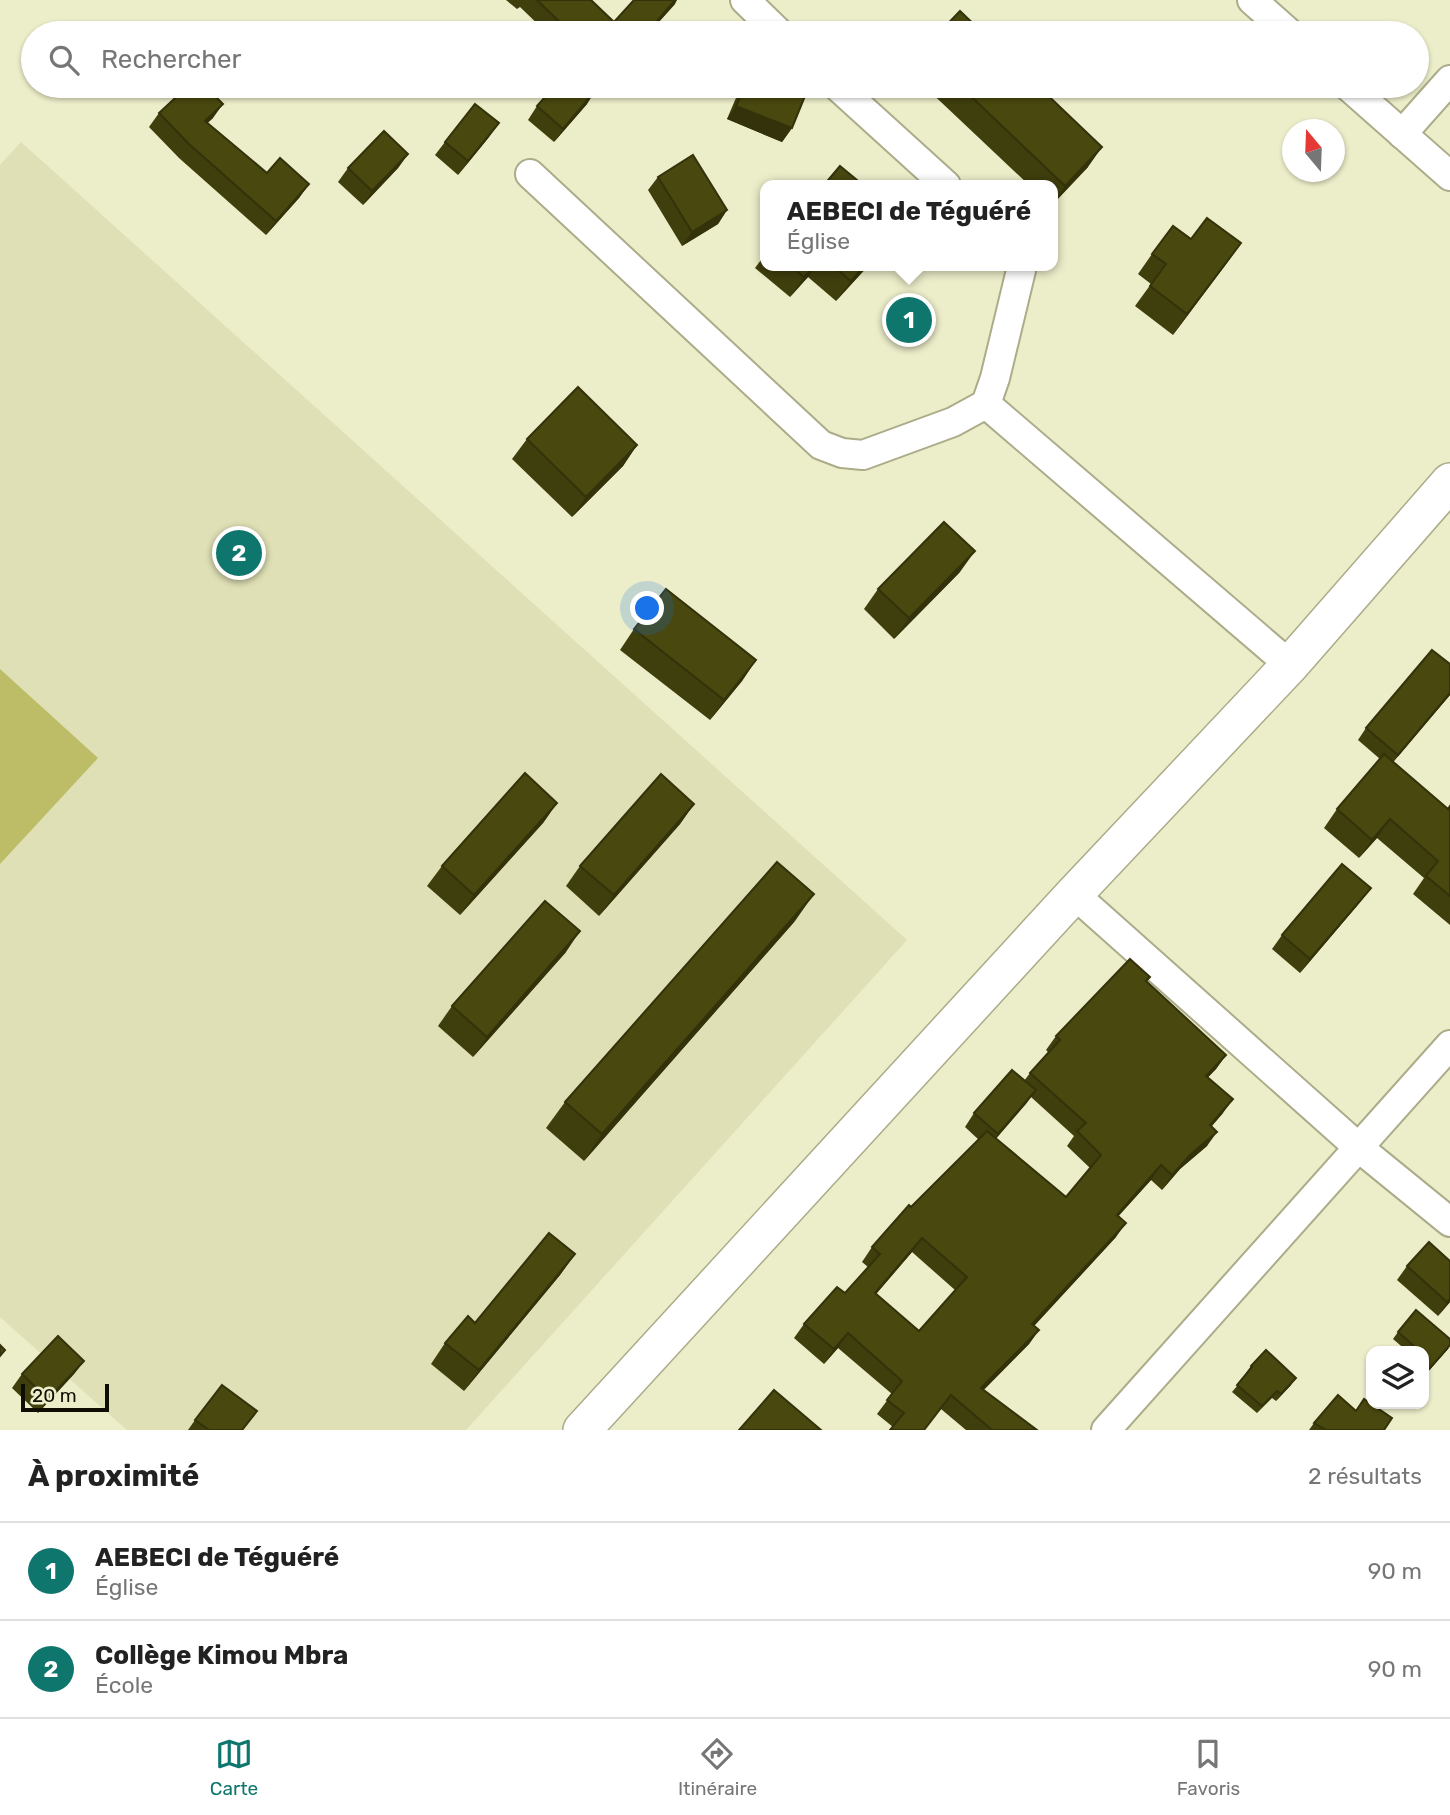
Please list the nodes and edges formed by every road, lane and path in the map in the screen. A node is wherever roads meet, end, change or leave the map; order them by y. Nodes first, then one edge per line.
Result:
1 (745, 0) edge
2 (1252, 0) edge
3 (767, 21) edge
4 (1276, 21) edge
5 (1450, 80) edge
6 (850, 98) edge
7 (1362, 98) edge
8 (1402, 134) junction
9 (530, 174) dead end
10 (1450, 176) edge
11 (940, 180) edge
12 (1021, 271) edge
13 (986, 404) junction
14 (1450, 482) edge
15 (1290, 666) junction
16 (1074, 894) junction
17 (1450, 1045) edge
18 (1358, 1147) junction
19 (1450, 1222) edge
20 (584, 1429) edge
21 (1107, 1430) edge

1 - 3 street
2 - 4 street
5 - 8 street
6 - 11 street
7 - 8 street
8 - 10 street
9 - 13 street
12 - 13 street
13 - 15 street
14 - 15 street
15 - 16 street
16 - 18 street
16 - 20 street
17 - 18 street
18 - 19 street
18 - 21 street

